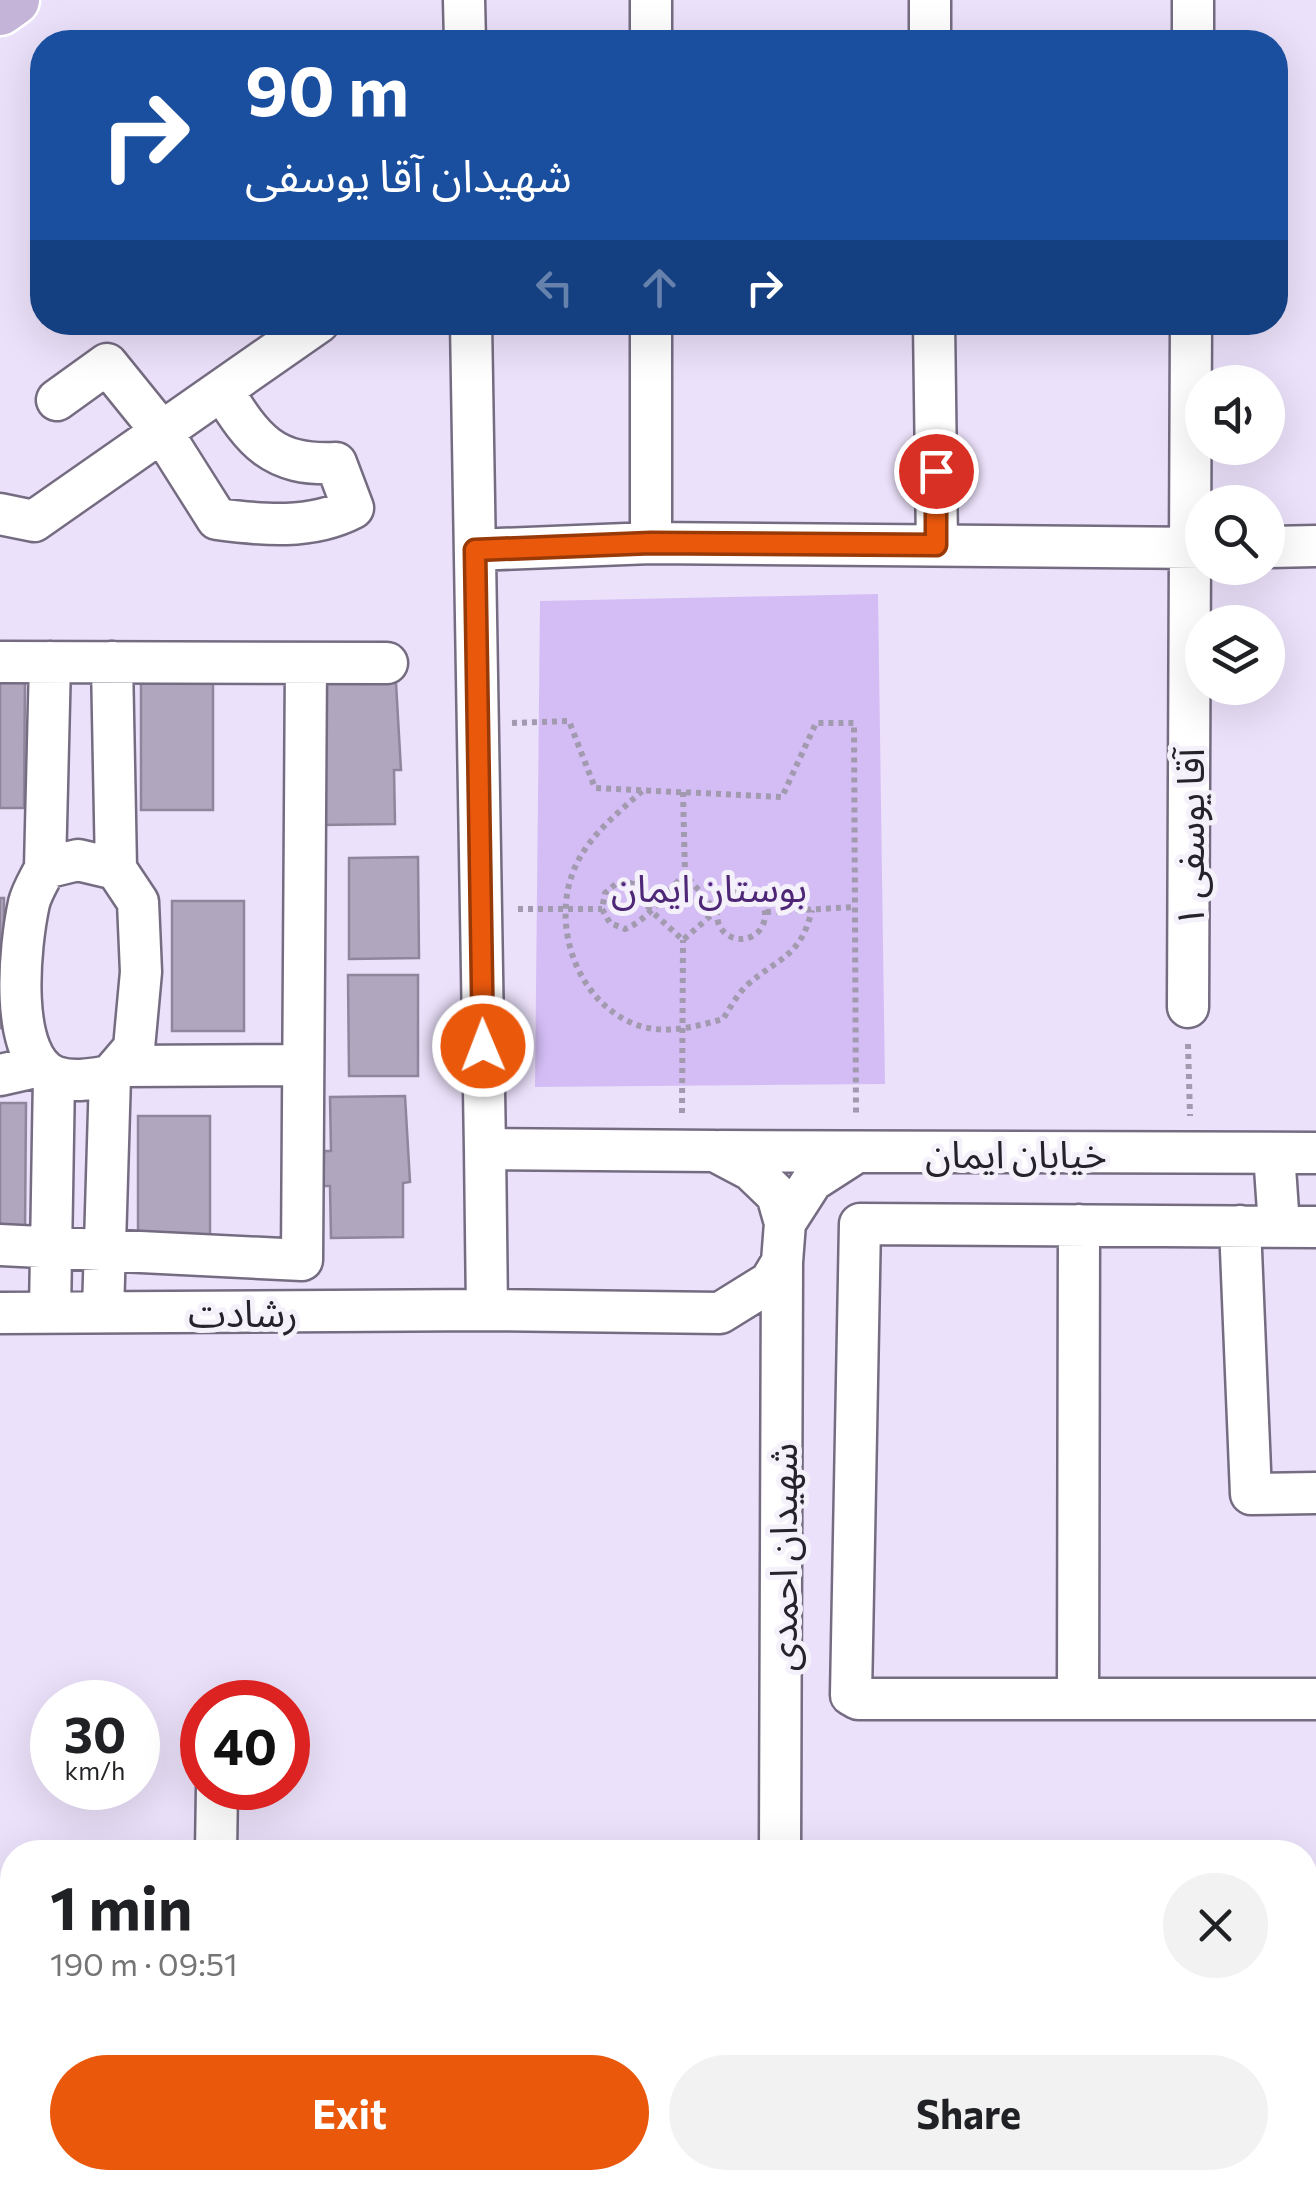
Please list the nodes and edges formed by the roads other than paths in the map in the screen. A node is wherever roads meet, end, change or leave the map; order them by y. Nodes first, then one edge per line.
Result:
1 (14, 0) edge
2 (464, 0) edge
3 (651, 0) edge
4 (930, 0) edge
5 (1193, 0) edge
6 (0, 10) edge
7 (465, 30) edge
8 (651, 30) edge
9 (930, 30) edge
10 (1193, 30) edge
11 (300, 335) edge
12 (470, 335) edge
13 (651, 335) edge
14 (934, 335) edge
15 (1191, 335) edge
16 (222, 390) junction
17 (56, 400) dead end
18 (162, 432) junction
19 (1195, 485) edge
20 (0, 514) edge
21 (651, 543) junction
22 (936, 545) junction
23 (1316, 546) edge
24 (1285, 547) edge
25 (1185, 548) edge
26 (475, 550) junction
27 (1195, 585) edge
28 (0, 662) edge
29 (50, 662) junction
30 (112, 662) junction
31 (306, 663) junction
32 (387, 663) dead end
33 (46, 868) junction
34 (116, 869) junction
35 (1188, 1007) road end
36 (303, 1065) junction
37 (47, 1071) junction
38 (116, 1072) junction
39 (0, 1074) edge
40 (485, 1150) junction
41 (698, 1150) junction
42 (856, 1152) junction
43 (1274, 1153) junction
44 (1316, 1153) edge
45 (1079, 1225) junction
46 (1278, 1227) edge
47 (783, 1242) junction
48 (0, 1245) edge
49 (51, 1248) junction
50 (104, 1252) junction
51 (487, 1310) junction
52 (50, 1312) junction
53 (103, 1312) junction
54 (0, 1313) edge
55 (1316, 1493) edge
56 (1078, 1698) junction
57 (1316, 1699) edge
58 (217, 1810) edge
59 (216, 1840) edge
60 (780, 1840) edge

1 - 6 main road
2 - 7 street
3 - 8 street
4 - 9 street
5 - 10 street
11 - 16 street
12 - 26 street
13 - 21 street
14 - 22 street
15 - 19 street, آقا یوسفی ۱
16 - 18 street
16 - 18 street
17 - 18 street
18 - 20 street
21 - 22 street
21 - 26 street
22 - 25 street
23 - 24 street
26 - 40 street
27 - 35 street, آقا یوسفی ۱
28 - 29 street
29 - 30 street
29 - 33 street
30 - 31 street
30 - 34 street
31 - 32 street
31 - 36 street
33 - 34 street
33 - 37 street
34 - 38 street
36 - 38 street
36 - 50 street
37 - 38 street
37 - 39 street
37 - 49 street
38 - 50 street
40 - 41 street, خیابان ایمان
40 - 51 street
41 - 42 street, خیابان ایمان
41 - 47 street
42 - 43 street, خیابان ایمان
42 - 47 street, رشادت
43 - 44 street, خیابان ایمان
43 - 46 street
45 - 46 street
45 - 56 street
45 - 56 street
46 - 55 street
47 - 51 street, رشادت
47 - 60 street, شهیدان احمدی
48 - 49 street
49 - 50 street
49 - 52 street
50 - 53 street
51 - 53 street, رشادت
52 - 53 street, رشادت
52 - 54 street, رشادت
56 - 57 street
58 - 59 street

